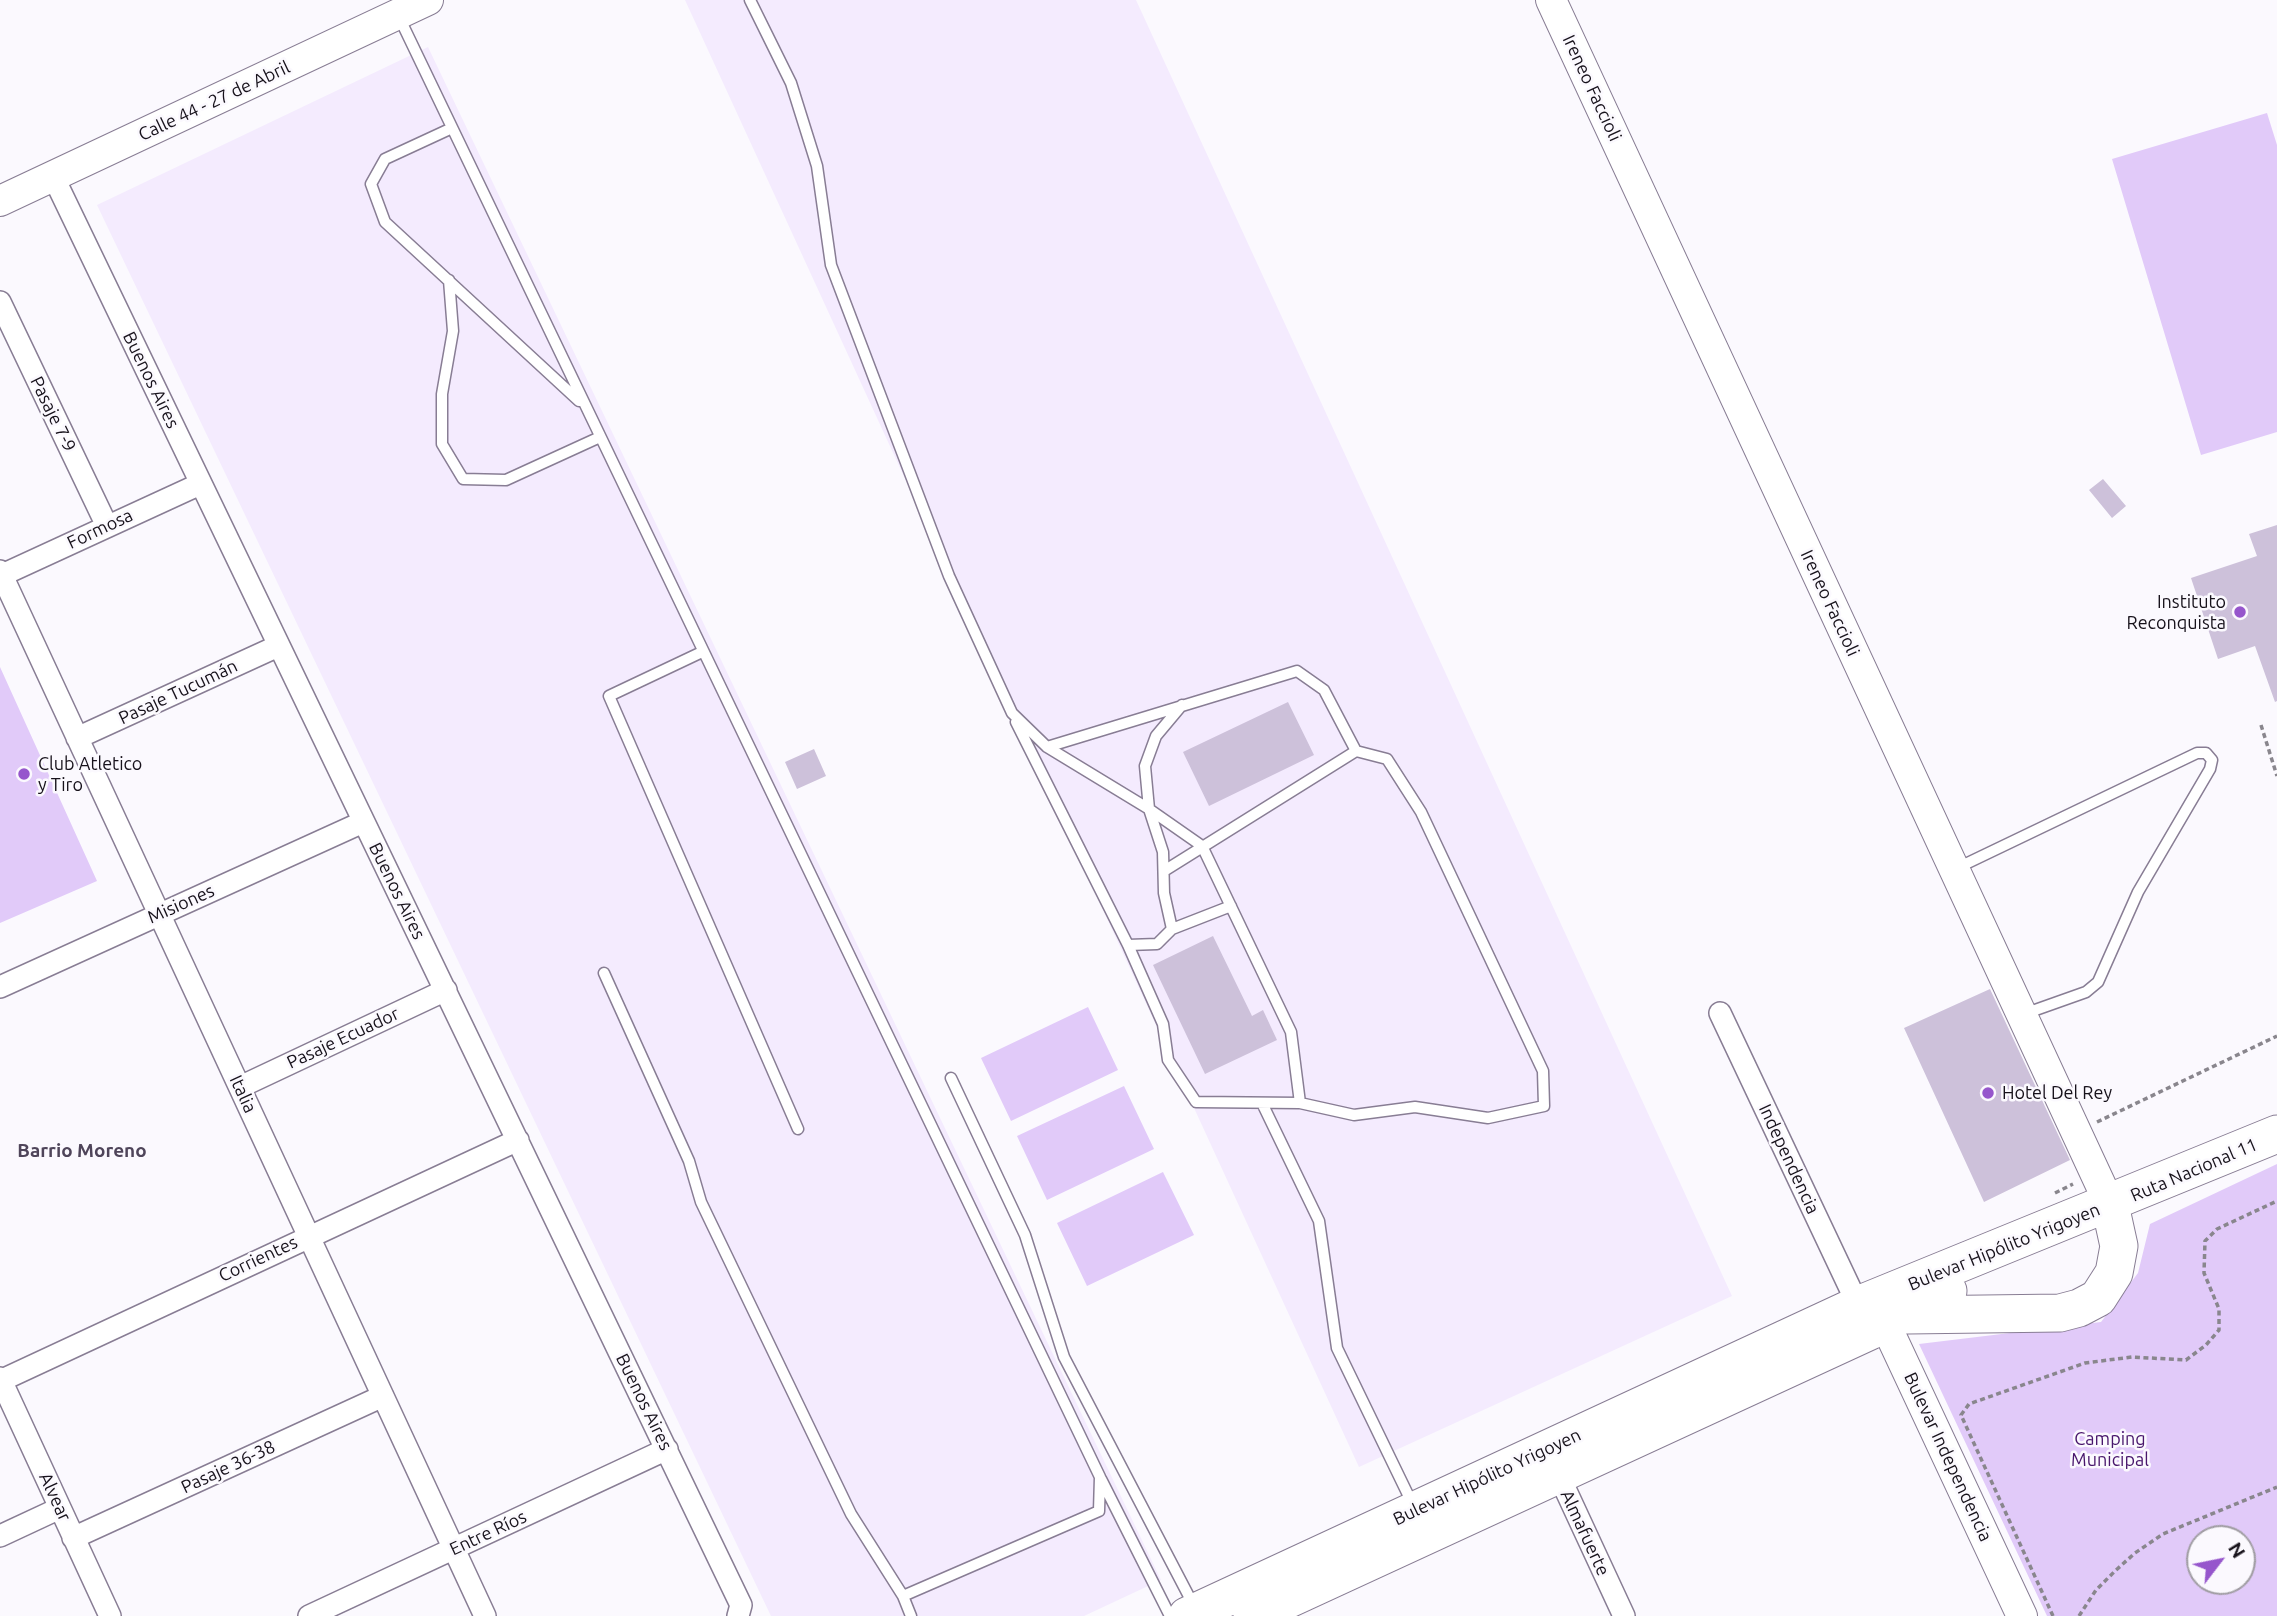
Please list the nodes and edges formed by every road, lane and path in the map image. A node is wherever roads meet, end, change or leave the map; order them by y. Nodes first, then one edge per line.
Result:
1 (428, 0) edge
2 (750, 0) edge
3 (1551, 0) edge
4 (395, 7) edge
5 (452, 128) junction
6 (53, 176) junction
7 (0, 201) edge
8 (449, 280) junction
9 (0, 302) edge
10 (584, 405) junction
11 (600, 437) junction
12 (200, 484) junction
13 (107, 526) junction
14 (1, 574) edge
15 (278, 646) junction
16 (702, 652) junction
17 (1182, 705) junction
18 (1012, 713) junction
19 (2261, 725) dead end
20 (77, 738) junction
21 (1047, 747) junction
22 (1356, 751) junction
23 (2277, 776) edge
24 (1149, 809) junction
25 (363, 822) junction
26 (1202, 846) junction
27 (1954, 869) junction
28 (1164, 871) junction
29 (1231, 906) junction
30 (159, 914) junction
31 (1172, 929) junction
32 (1128, 945) junction
33 (604, 973) dead end
34 (0, 987) edge
35 (446, 990) junction
36 (1720, 1013) dead end
37 (2022, 1015) junction
38 (2277, 1036) edge
39 (951, 1078) dead end
40 (240, 1087) junction
41 (1262, 1102) junction
42 (1300, 1103) junction
43 (798, 1129) dead end
44 (2076, 1132) junction
45 (2277, 1134) edge
46 (518, 1140) junction
47 (2277, 1201) edge
48 (2110, 1205) junction
49 (308, 1236) junction
50 (1878, 1314) junction
51 (0, 1380) edge
52 (383, 1396) junction
53 (667, 1449) junction
54 (1556, 1470) junction
55 (1100, 1477) junction
56 (2277, 1487) edge
57 (60, 1508) junction
58 (1416, 1510) junction
59 (0, 1536) edge
60 (73, 1538) junction
61 (454, 1548) junction
62 (903, 1596) junction
63 (739, 1611) edge
64 (1185, 1614) edge
65 (110, 1616) edge
66 (309, 1616) edge
67 (485, 1616) edge
68 (911, 1616) edge
69 (1252, 1616) edge
70 (1624, 1616) edge
71 (2003, 1616) edge
72 (2022, 1616) edge
73 (2053, 1616) edge
74 (2079, 1616) edge

1 - 4 street, Calle 44 - 27 de Abril
2 - 18 lane
3 - 27 street, Ireneo Faccioli
4 - 5 lane
4 - 6 street, Calle 44 - 27 de Abril
5 - 8 lane
5 - 10 lane
6 - 7 street, Calle 44 - 27 de Abril
6 - 12 street, Buenos Aires
8 - 10 lane
8 - 11 lane
9 - 13 street, Pasaje 7-9
10 - 11 lane
11 - 16 lane
12 - 13 street, Formosa
12 - 15 street, Buenos Aires
13 - 14 street, Formosa
14 - 20 street, Italia
15 - 20 street, Pasaje Tucumán
15 - 25 street, Buenos Aires
16 - 43 lane
16 - 55 lane
17 - 21 lane
17 - 22 lane
17 - 24 lane
18 - 21 lane
18 - 32 lane
19 - 23 path
20 - 30 street, Italia
21 - 24 lane
22 - 26 lane
22 - 42 lane
24 - 26 lane
24 - 28 lane
25 - 30 street, Misiones
25 - 35 street, Buenos Aires
26 - 28 lane
26 - 29 lane
27 - 37 street, Ireneo Faccioli
27 - 37 lane
28 - 31 lane
29 - 31 lane
29 - 42 lane
30 - 34 street, Misiones
30 - 40 street, Italia
31 - 32 lane
32 - 41 lane
33 - 62 lane
35 - 40 street, Pasaje Ecuador
35 - 46 street, Buenos Aires
36 - 50 street, Independencia
37 - 44 street, Ireneo Faccioli
38 - 44 path
39 - 64 lane
40 - 49 street, Italia
41 - 42 lane
41 - 58 lane
44 - 48 street, Ireneo Faccioli
45 - 48 highway, Ruta Nacional 11
46 - 49 street, Corrientes
46 - 53 street, Buenos Aires
47 - 73 path
48 - 50 highway, Bulevar Hipólito Yrigoyen
48 - 50 highway
49 - 51 street, Corrientes
49 - 52 street, Italia
50 - 54 highway, Bulevar Hipólito Yrigoyen
50 - 71 street, Bulevar Independencia
50 - 72 street, Bulevar Independencia
51 - 57 street, Alvear
52 - 60 street, Pasaje 36-38
52 - 61 street, Italia
53 - 61 street, Entre Ríos
53 - 63 street, Buenos Aires
54 - 58 highway, Bulevar Hipólito Yrigoyen
54 - 69 highway, Bulevar Hipólito Yrigoyen
54 - 70 street, Almafuerte
55 - 62 lane
55 - 64 lane
56 - 74 path
57 - 59 street
57 - 60 street, Alvear
58 - 64 highway, Bulevar Hipólito Yrigoyen
60 - 65 street, Alvear
61 - 66 street, Entre Ríos
61 - 67 street, Italia
62 - 68 lane

